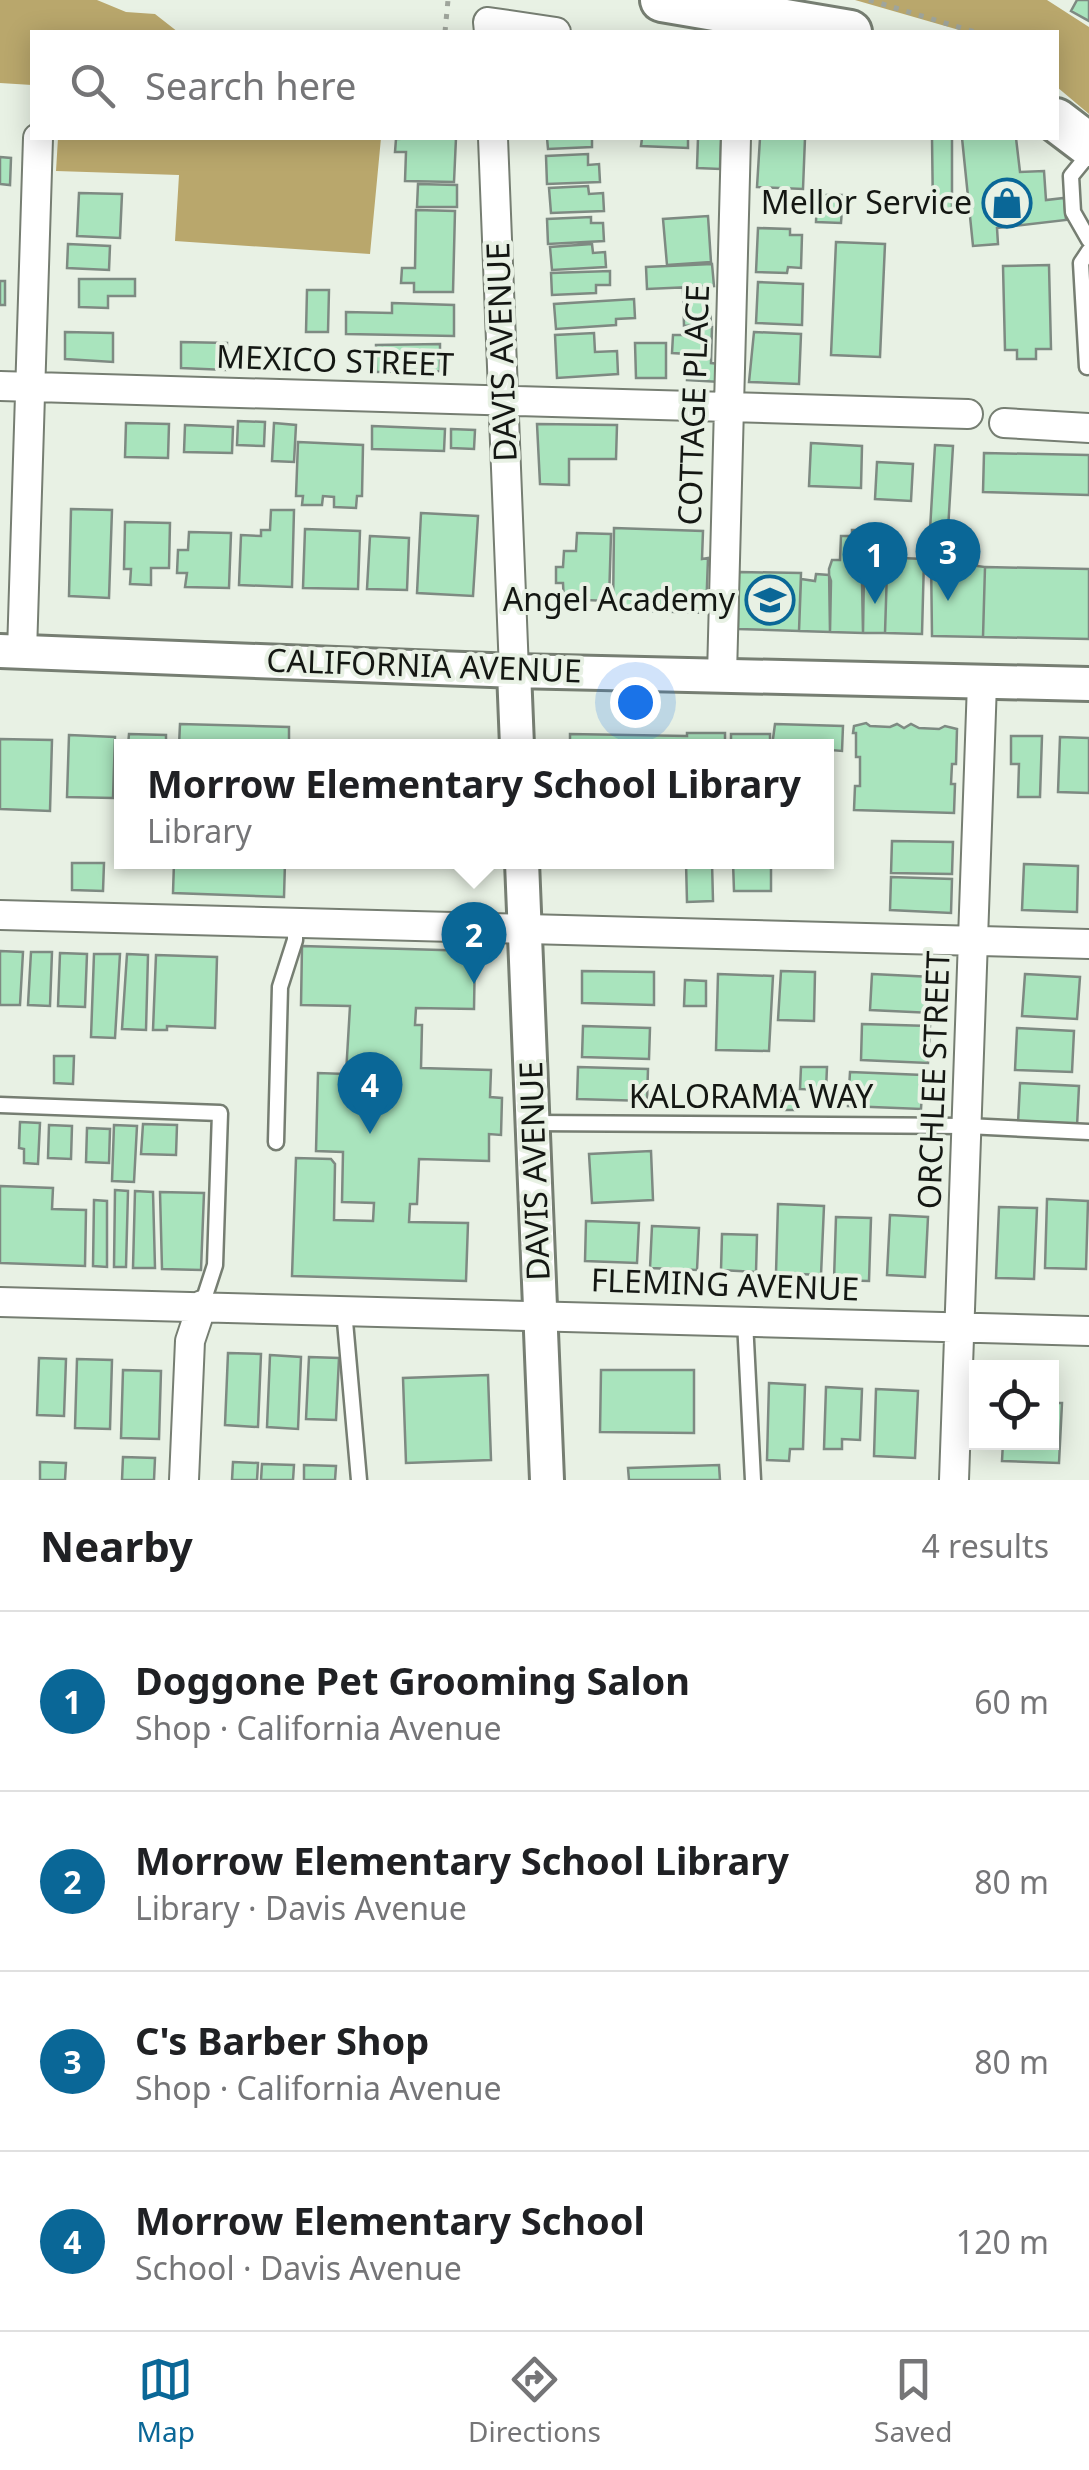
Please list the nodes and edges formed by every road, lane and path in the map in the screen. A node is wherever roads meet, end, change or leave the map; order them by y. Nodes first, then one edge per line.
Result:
1 (448, 0) edge
2 (662, 0) edge
3 (869, 0) edge
4 (488, 27) edge
5 (445, 30) edge
6 (529, 30) edge
7 (838, 30) edge
8 (968, 30) edge
9 (1059, 122) edge
10 (38, 140) edge
11 (493, 140) edge
12 (736, 140) edge
13 (1089, 146) edge
14 (1089, 154) edge
15 (1089, 240) edge
16 (1089, 251) edge
17 (1088, 367) edge
18 (0, 386) edge
19 (30, 387) junction
20 (505, 400) junction
21 (729, 407) junction
22 (968, 414) dead end
23 (1004, 423) dead end
24 (1089, 428) edge
25 (11, 651) edge
26 (514, 671) junction
27 (722, 675) junction
28 (982, 682) junction
29 (1089, 684) edge
30 (517, 739) edge
31 (522, 869) edge
32 (0, 915) edge
33 (295, 924) junction
34 (525, 930) junction
35 (974, 942) junction
36 (1089, 944) edge
37 (0, 1105) edge
38 (533, 1123) junction
39 (967, 1126) junction
40 (1089, 1132) edge
41 (276, 1142) dead end
42 (0, 1302) edge
43 (202, 1306) junction
44 (344, 1309) junction
45 (540, 1315) junction
46 (745, 1320) junction
47 (960, 1327) junction
48 (1089, 1330) edge
49 (184, 1480) edge
50 (359, 1480) edge
51 (547, 1480) edge
52 (752, 1480) edge
53 (954, 1480) edge

1 - 5 path
2 - 7 main road
3 - 8 path
4 - 6 street
9 - 13 main road
10 - 19 street
11 - 20 street, DAVIS AVENUE
12 - 21 street, COTTAGE PLACE
14 - 15 lane
16 - 17 lane
18 - 19 street, MEXICO STREET
19 - 20 street, MEXICO STREET
19 - 25 street
20 - 21 street, MEXICO STREET
20 - 26 street, DAVIS AVENUE
21 - 22 street, MEXICO STREET
21 - 27 street, COTTAGE PLACE
23 - 24 street
25 - 26 street, CALIFORNIA AVENUE
26 - 27 street, CALIFORNIA AVENUE
26 - 30 street, DAVIS AVENUE
27 - 28 street, CALIFORNIA AVENUE
28 - 29 street, CALIFORNIA AVENUE
28 - 35 street, ORCHLEE STREET
31 - 34 street, DAVIS AVENUE
32 - 33 street
33 - 34 street
33 - 41 lane
34 - 35 street
34 - 38 street, DAVIS AVENUE
35 - 36 street
35 - 39 street, ORCHLEE STREET
37 - 43 lane
38 - 39 lane, KALORAMA WAY
38 - 45 street, DAVIS AVENUE
39 - 40 lane, KALORAMA WAY
39 - 47 street, ORCHLEE STREET
42 - 43 street, FLEMING AVENUE
43 - 44 street, FLEMING AVENUE
43 - 49 street
44 - 45 street, FLEMING AVENUE
44 - 50 lane
45 - 46 street, FLEMING AVENUE
45 - 51 street, DAVIS AVENUE
46 - 47 street, FLEMING AVENUE
46 - 52 lane
47 - 48 street, FLEMING AVENUE
47 - 53 street, ORCHLEE STREET

